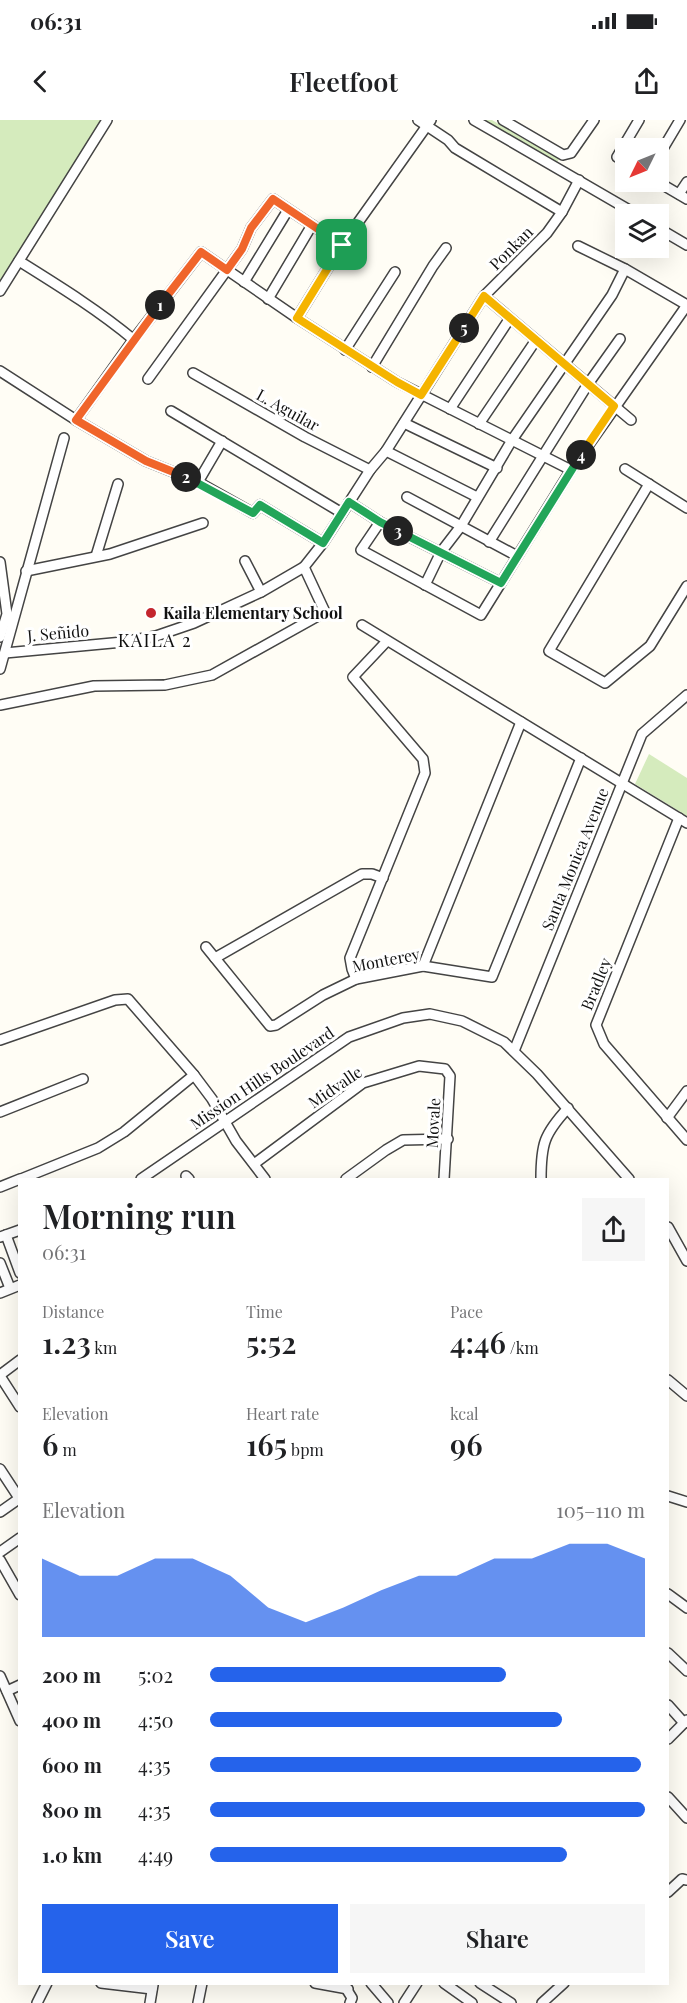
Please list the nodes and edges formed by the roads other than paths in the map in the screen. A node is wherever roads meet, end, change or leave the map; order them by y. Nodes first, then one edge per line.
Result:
1 (107, 120) edge
2 (418, 120) edge
3 (474, 120) edge
4 (502, 120) edge
5 (594, 120) edge
6 (639, 120) edge
7 (680, 120) edge
8 (430, 123) edge
9 (628, 138) edge
10 (669, 138) edge
11 (579, 180) junction
12 (687, 182) edge
13 (669, 188) edge
14 (683, 196) edge
15 (619, 204) edge
16 (288, 210) junction
17 (562, 212) junction
18 (312, 225) junction
19 (669, 234) edge
20 (342, 245) junction
21 (687, 245) edge
22 (578, 246) dead end
23 (446, 248) dead end
24 (19, 261) junction
25 (625, 269) junction
26 (227, 270) junction
27 (395, 272) dead end
28 (244, 282) junction
29 (0, 291) edge
30 (484, 296) junction
31 (268, 298) junction
32 (687, 305) edge
33 (297, 318) junction
34 (510, 318) junction
35 (620, 339) dead end
36 (134, 340) junction
37 (536, 340) junction
38 (345, 350) junction
39 (564, 363) junction
40 (372, 367) junction
41 (0, 371) edge
42 (193, 373) dead end
43 (148, 379) dead end
44 (588, 384) junction
45 (421, 395) junction
46 (614, 406) junction
47 (450, 409) junction
48 (171, 411) dead end
49 (76, 420) junction
50 (631, 420) dead end
51 (404, 423) junction
52 (479, 424) junction
53 (64, 438) dead end
54 (512, 440) junction
55 (222, 441) junction
56 (386, 451) junction
57 (543, 456) junction
58 (497, 468) junction
59 (626, 469) dead end
60 (370, 470) junction
61 (571, 470) junction
62 (198, 482) junction
63 (118, 484) dead end
64 (649, 484) junction
65 (408, 497) dead end
66 (477, 497) junction
67 (349, 502) junction
68 (687, 508) edge
69 (342, 513) junction
70 (380, 522) junction
71 (203, 524) dead end
72 (461, 526) junction
73 (489, 542) junction
74 (323, 543) junction
75 (441, 552) junction
76 (96, 556) junction
77 (517, 556) junction
78 (245, 561) dead end
79 (0, 562) edge
80 (304, 567) junction
81 (26, 571) junction
82 (501, 583) junction
83 (425, 585) junction
84 (687, 586) edge
85 (261, 592) junction
86 (362, 625) dead end
87 (0, 637) edge
88 (387, 641) junction
89 (5, 653) junction
90 (0, 669) edge
91 (687, 695) edge
92 (0, 705) edge
93 (521, 722) junction
94 (581, 758) junction
95 (622, 784) junction
96 (683, 820) edge
97 (383, 878) junction
98 (206, 947) dead end
99 (214, 958) junction
100 (423, 966) junction
101 (357, 979) junction
102 (0, 1040) edge
103 (514, 1051) junction
104 (446, 1069) joint
105 (194, 1075) junction
106 (83, 1079) dead end
107 (687, 1091) edge
108 (568, 1108) junction
109 (0, 1112) edge
110 (667, 1118) junction
111 (225, 1121) junction
112 (448, 1139) junction
113 (687, 1140) edge
114 (254, 1164) junction
115 (23, 1178) edge
116 (142, 1178) edge
117 (264, 1178) edge
118 (347, 1178) edge
119 (444, 1178) edge
120 (541, 1178) edge
121 (628, 1178) edge
122 (18, 1180) edge
123 (0, 1187) edge
124 (669, 1228) edge
125 (18, 1231) edge
126 (3, 1236) edge
127 (684, 1249) edge
128 (687, 1261) edge
129 (0, 1263) edge
130 (18, 1269) edge
131 (15, 1286) edge
132 (0, 1293) edge
133 (18, 1362) edge
134 (0, 1375) edge
135 (669, 1381) edge
136 (687, 1396) edge
137 (18, 1404) edge
138 (0, 1468) edge
139 (18, 1496) edge
140 (669, 1496) edge
141 (18, 1499) edge
142 (687, 1502) edge
143 (0, 1512) edge
144 (18, 1539) edge
145 (0, 1552) edge
146 (0, 1560) edge
147 (18, 1592) edge
148 (669, 1595) edge
149 (687, 1608) edge
150 (669, 1654) edge
151 (687, 1671) edge
152 (0, 1676) edge
153 (18, 1685) edge
154 (7, 1691) junction
155 (669, 1706) edge
156 (18, 1716) edge
157 (686, 1721) edge
158 (669, 1738) edge
159 (669, 1798) edge
160 (687, 1818) edge
161 (687, 1880) edge
162 (669, 1891) edge
163 (46, 1985) edge
164 (135, 1985) edge
165 (202, 1985) edge
166 (373, 1985) edge
167 (416, 1985) edge
168 (447, 1985) edge
169 (483, 1985) edge
170 (562, 1985) edge
171 (153, 1986) edge
172 (345, 1986) edge
173 (201, 2002) edge
174 (37, 2003) edge
175 (150, 2003) edge
176 (350, 2003) edge
177 (388, 2003) edge
178 (404, 2003) edge
179 (472, 2003) edge
180 (511, 2003) edge
181 (542, 2003) edge

1 - 24 street
2 - 8 street
3 - 11 street
4 - 5 street
6 - 9 street
7 - 10 street
8 - 17 street
8 - 20 street
11 - 15 street
11 - 17 street, Ponkan
12 - 14 street
13 - 14 street
16 - 18 street
16 - 26 street
16 - 28 street
17 - 30 street, Ponkan
18 - 20 street
18 - 31 street
19 - 21 street
20 - 33 street
22 - 25 street
23 - 40 street
24 - 29 street
24 - 36 street
25 - 32 street
25 - 39 street
26 - 28 street
26 - 36 street
26 - 43 street
27 - 38 street
28 - 31 street
30 - 34 street
30 - 45 street, Ponkan
31 - 33 street
32 - 46 street
33 - 38 street
34 - 37 street
34 - 47 street
35 - 44 street
36 - 49 street
37 - 39 street
37 - 52 street
38 - 40 street
39 - 44 street
39 - 54 street
40 - 45 street
41 - 49 street
42 - 60 street, L. Aguilar
44 - 46 street
44 - 57 street
45 - 47 street
45 - 51 street, Ponkan
46 - 50 street
46 - 61 street
47 - 52 street
48 - 55 street
49 - 62 street
51 - 56 street, J. Señido
51 - 58 street
52 - 54 street
53 - 81 street
54 - 57 street
54 - 58 street
55 - 62 street
55 - 69 street
56 - 60 street, J. Señido
56 - 66 street
57 - 61 street
57 - 73 street
58 - 66 street
59 - 64 street
60 - 67 street, J. Señido
61 - 77 street
62 - 74 street
63 - 76 street
64 - 68 street
64 - 84 street
65 - 72 street
66 - 72 street
67 - 69 street, J. Señido
67 - 70 street
69 - 74 street, J. Señido
70 - 75 street
70 - 83 street
71 - 76 street
72 - 73 street
72 - 75 street
73 - 77 street
74 - 80 street, J. Señido
75 - 82 street
75 - 83 street
76 - 81 street
77 - 82 street
78 - 85 street
79 - 87 street
80 - 85 street, J. Señido
80 - 92 street
81 - 89 street
82 - 83 street
85 - 89 street, J. Señido
86 - 88 street
88 - 93 street
88 - 97 street
89 - 90 street
91 - 95 street, Santa Monica Avenue
93 - 94 street
93 - 100 street
94 - 95 street
94 - 100 street, Monterey
95 - 96 street
95 - 103 street, Santa Monica Avenue
96 - 110 street, Bradley
97 - 99 street
97 - 101 street
98 - 99 street, Monterey
99 - 101 street, Monterey
100 - 101 street, Monterey
102 - 105 street
103 - 108 street, Mission Hills Boulevard
103 - 111 street, Mission Hills Boulevard
104 - 112 street, Movale
104 - 114 street, Midvalle
105 - 111 street
105 - 115 street
106 - 109 street
107 - 110 street
108 - 120 street
108 - 121 street, Mission Hills Boulevard
110 - 113 street, Bradley
111 - 114 street
111 - 116 street, Mission Hills Boulevard
112 - 118 street
112 - 119 street, Movale
114 - 117 street
122 - 123 street
124 - 127 street
125 - 126 street
126 - 130 street
127 - 128 street
129 - 131 street
131 - 132 street
133 - 134 street
134 - 137 street
135 - 136 street
138 - 139 street
140 - 142 street
141 - 143 street
144 - 145 street
146 - 147 street
148 - 149 street
150 - 151 street
152 - 154 street
153 - 154 street
154 - 156 street
155 - 157 street
157 - 158 street
159 - 160 street
161 - 162 street
163 - 174 street
164 - 171 street
165 - 173 street
166 - 177 street
167 - 178 street
168 - 179 street
169 - 180 street
170 - 181 street
171 - 175 street
172 - 176 street

